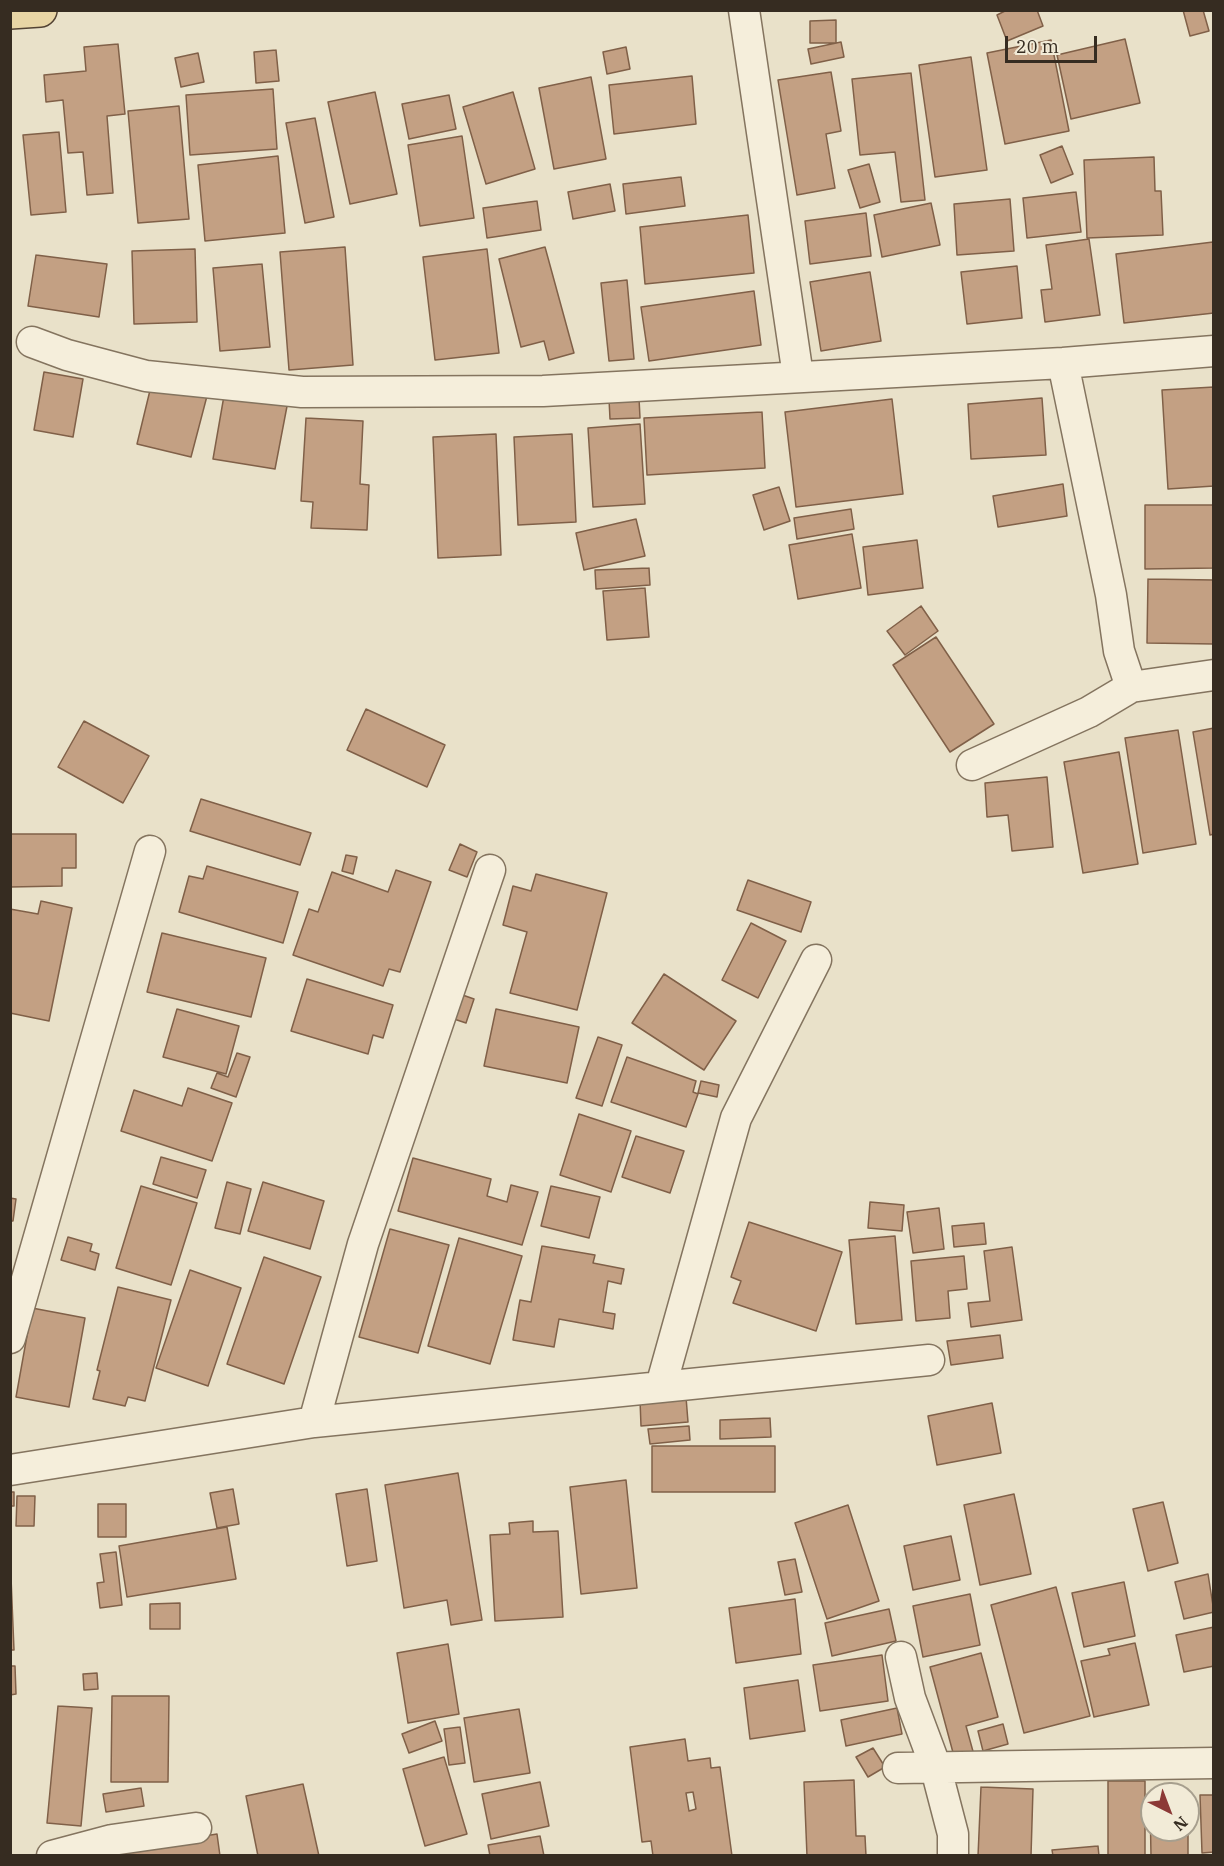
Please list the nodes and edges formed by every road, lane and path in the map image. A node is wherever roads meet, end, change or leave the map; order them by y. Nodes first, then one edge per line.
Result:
1 (40, 10) edge
2 (744, 10) edge
3 (10, 12) edge
4 (32, 342) dead end
5 (1214, 351) edge
6 (1063, 363) junction
7 (798, 376) junction
8 (1214, 675) edge
9 (1131, 687) junction
10 (972, 765) dead end
11 (150, 851) dead end
12 (490, 870) dead end
13 (816, 960) dead end
14 (10, 1338) edge
15 (929, 1360) dead end
16 (661, 1386) junction
17 (314, 1422) junction
18 (10, 1470) edge
19 (901, 1657) dead end
20 (1214, 1762) edge
21 (935, 1765) junction
22 (898, 1768) dead end
23 (196, 1828) dead end
24 (52, 1856) edge
25 (953, 1856) edge

1 - 3 main road
2 - 7 street
4 - 7 street
5 - 6 street
6 - 7 street
6 - 9 street
8 - 9 street
9 - 10 street
11 - 14 street
12 - 17 street
13 - 16 street
15 - 16 street
16 - 17 street
17 - 18 street
19 - 21 street
20 - 21 street
21 - 22 street
21 - 25 street
23 - 24 street

